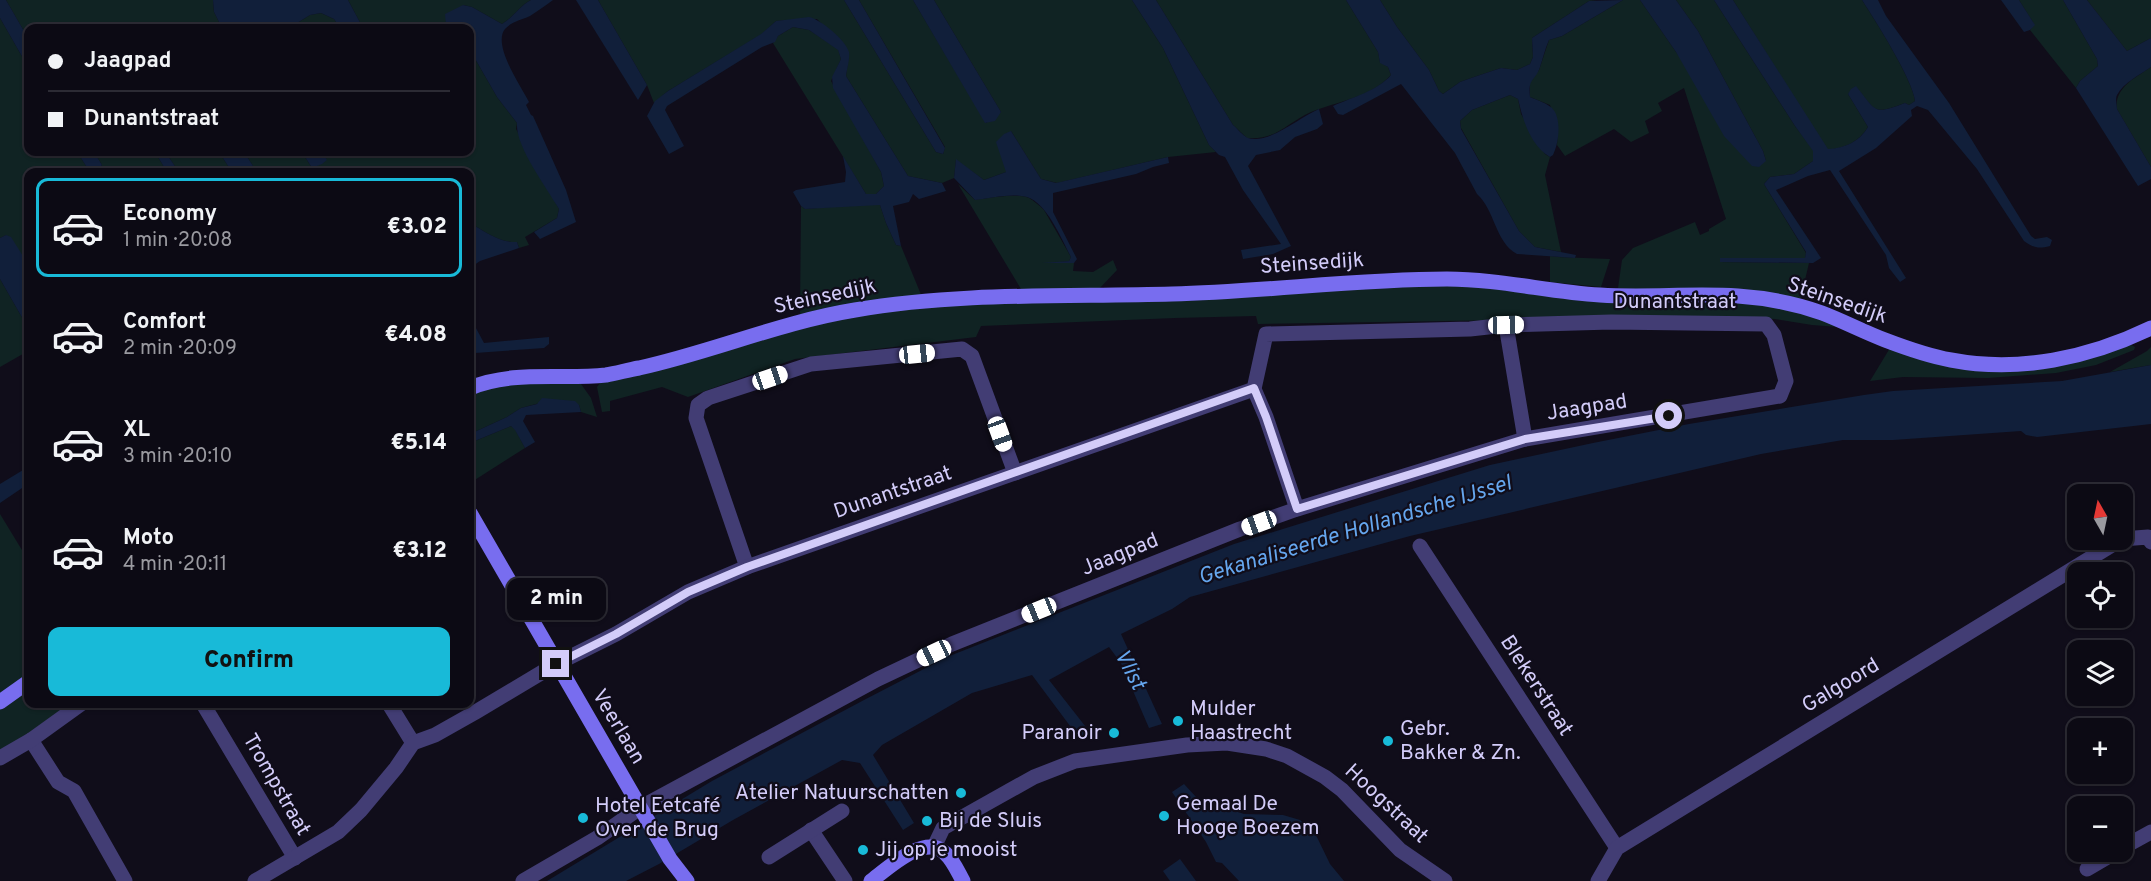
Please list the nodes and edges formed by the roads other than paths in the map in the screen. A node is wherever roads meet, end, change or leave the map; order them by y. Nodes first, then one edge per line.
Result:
1 (1506, 325) junction
2 (2151, 328) edge
3 (474, 386) edge
4 (1254, 388) junction
5 (1780, 396) joint
6 (1525, 439) junction
7 (1015, 473) junction
8 (1297, 509) junction
9 (474, 520) edge
10 (2133, 539) edge
11 (2150, 540) edge
12 (1420, 546) dead end
13 (2103, 550) edge
14 (747, 567) junction
15 (556, 664) junction
16 (24, 685) edge
17 (0, 702) edge
18 (75, 708) edge
19 (205, 708) edge
20 (391, 708) edge
21 (31, 740) junction
22 (413, 743) junction
23 (0, 758) edge
24 (842, 810) dead end
25 (644, 813) junction
26 (811, 830) junction
27 (2151, 832) edge
28 (2133, 842) edge
29 (934, 847) junction
30 (1617, 848) junction
31 (769, 857) dead end
32 (295, 858) junction
33 (2099, 862) edge
34 (2087, 869) dead end
35 (125, 881) edge
36 (255, 881) edge
37 (523, 881) edge
38 (687, 881) edge
39 (844, 881) edge
40 (871, 881) edge
41 (963, 881) edge
42 (1445, 881) edge
43 (1598, 881) edge

1 - 4 street, Dunantstraat
1 - 5 street, Dunantstraat
1 - 6 street
2 - 3 street, Steinsedijk
4 - 7 street, Dunantstraat
4 - 8 street
5 - 6 street, Jaagpad
6 - 8 street, Jaagpad
7 - 14 street, Dunantstraat
7 - 14 street
8 - 25 street, Jaagpad
9 - 15 street, Veerlaan
10 - 11 street, Galgoord
12 - 30 street, Blekerstraat
13 - 30 street, Galgoord
14 - 15 street, Dunantstraat
15 - 22 street, Dunantstraat
15 - 25 street, Veerlaan
16 - 17 street
18 - 21 street
19 - 32 street, Trompstraat
20 - 22 street
21 - 23 street
21 - 35 street
22 - 32 street
24 - 26 street
25 - 37 street, Jaagpad
25 - 38 street, Veerlaan
26 - 31 street
26 - 39 street
27 - 28 street
29 - 40 street
29 - 41 street
29 - 42 street, Hoogstraat
30 - 43 street, Galgoord
32 - 36 street
33 - 34 street

